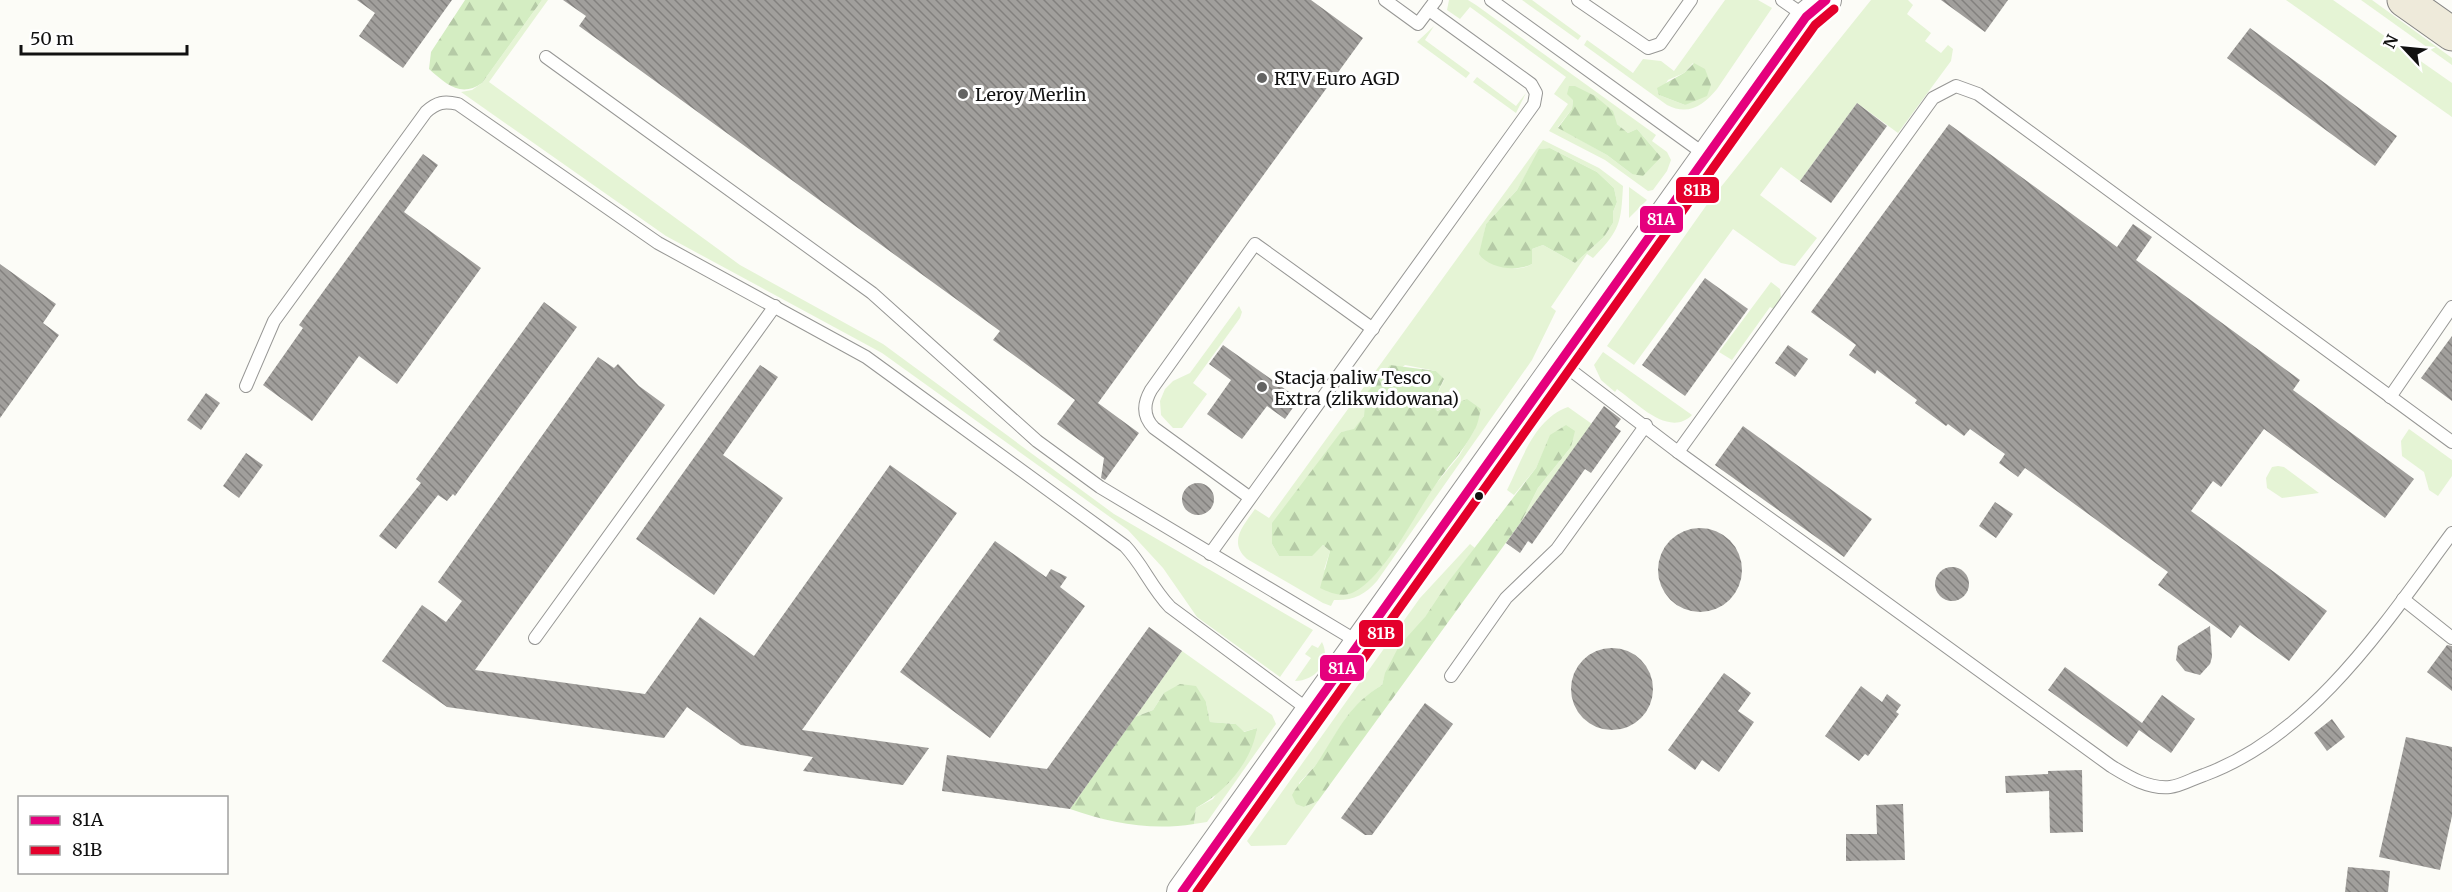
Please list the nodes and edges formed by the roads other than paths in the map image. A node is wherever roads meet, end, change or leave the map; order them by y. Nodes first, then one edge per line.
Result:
1 (1385, 0) edge
2 (1491, 0) edge
3 (1578, 0) edge
4 (1691, 0) edge
5 (1782, 0) edge
6 (2404, 0) edge
7 (1432, 5) edge
8 (1815, 6) edge
9 (2452, 34) edge
10 (546, 57) dead end
11 (1708, 157) junction
12 (775, 306) junction
13 (2452, 307) edge
14 (1373, 329) junction
15 (1560, 362) junction
16 (246, 386) dead end
17 (2390, 398) junction
18 (1646, 425) junction
19 (2452, 442) edge
20 (1678, 452) junction
21 (1249, 497) junction
22 (2452, 533) edge
23 (1210, 554) junction
24 (2403, 599) junction
25 (535, 638) dead end
26 (2452, 638) edge
27 (1360, 643) junction
28 (1451, 676) dead end
29 (1311, 711) junction
30 (1182, 892) edge

1 - 7 lane
2 - 11 lane
3 - 4 lane
5 - 8 lane
6 - 9 main road
7 - 14 lane
8 - 11 street
10 - 23 lane
11 - 15 street
12 - 16 lane
12 - 25 lane
12 - 29 lane
13 - 17 lane
14 - 21 lane
14 - 21 lane
15 - 18 lane
15 - 27 street
17 - 19 lane
17 - 20 lane
18 - 20 lane
18 - 28 lane
20 - 24 lane
21 - 23 lane
22 - 24 lane
23 - 27 lane
24 - 26 lane
27 - 29 street
29 - 30 street

